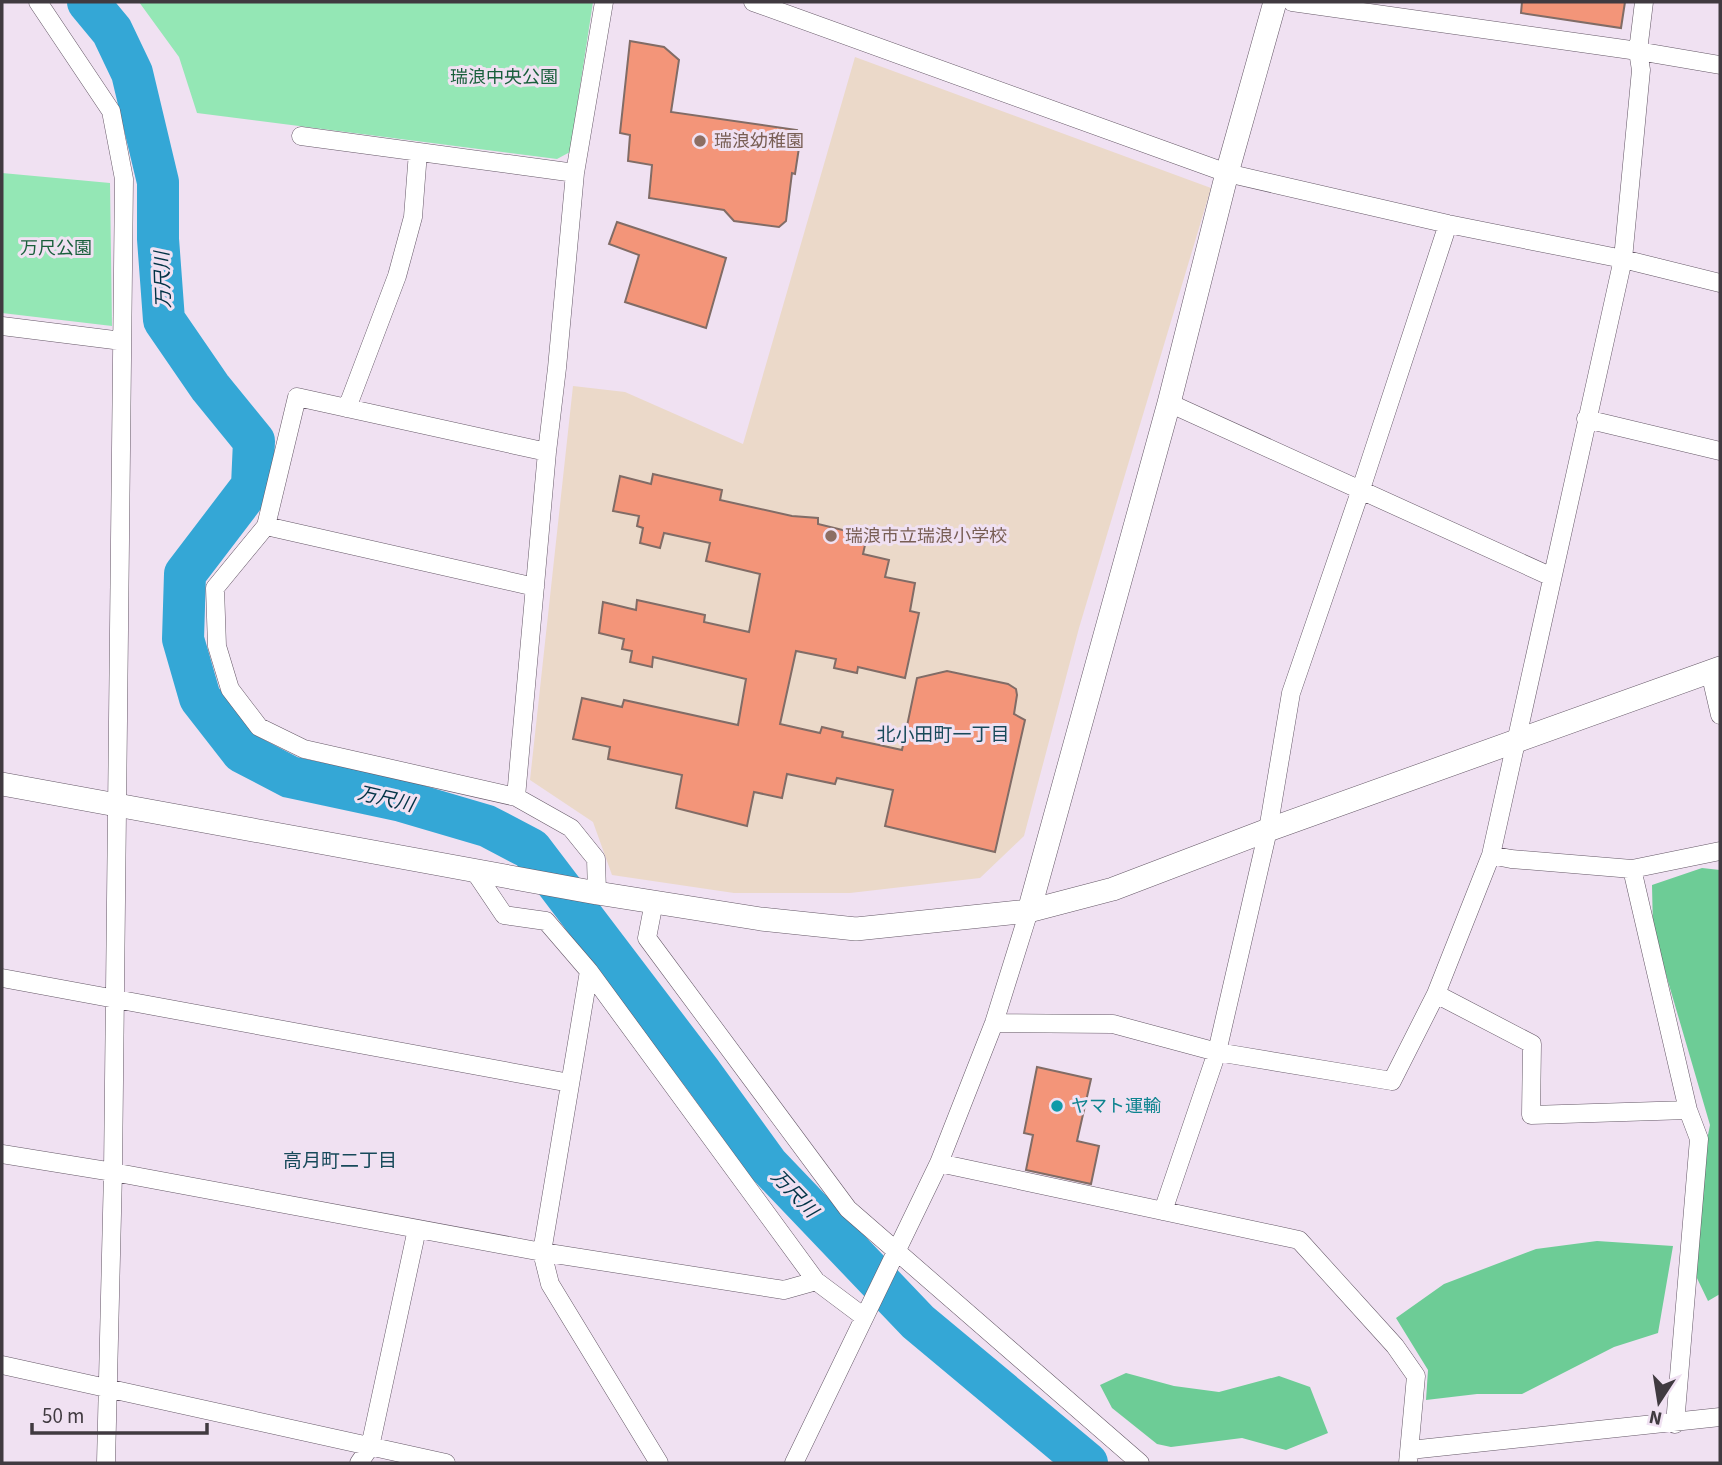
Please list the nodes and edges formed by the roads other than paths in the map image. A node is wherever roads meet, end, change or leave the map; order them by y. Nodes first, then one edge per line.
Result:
1 (38, 2) edge
2 (604, 2) edge
3 (753, 2) edge
4 (1275, 2) edge
5 (1292, 2) edge
6 (1644, 2) edge
7 (784, 7) edge
8 (1638, 51) junction
9 (1720, 65) edge
10 (301, 136) dead end
11 (418, 152) junction
12 (575, 173) junction
13 (1227, 173) junction
14 (1448, 224) junction
15 (1623, 258) junction
16 (1720, 283) edge
17 (2, 326) edge
18 (122, 341) junction
19 (1169, 403) junction
20 (346, 408) junction
21 (1586, 419) junction
22 (1720, 451) edge
23 (547, 453) junction
24 (1361, 489) junction
25 (266, 526) junction
26 (1552, 577) junction
27 (535, 587) junction
28 (1715, 670) edge
29 (1720, 715) edge
30 (1517, 740) junction
31 (2, 784) edge
32 (516, 797) junction
33 (117, 806) junction
34 (1268, 830) junction
35 (1720, 851) edge
36 (1491, 855) junction
37 (1632, 869) junction
38 (475, 872) junction
39 (597, 893) junction
40 (654, 902) junction
41 (1030, 911) junction
42 (589, 971) junction
43 (2, 978) edge
44 (1436, 993) junction
45 (115, 998) junction
46 (994, 1023) junction
47 (1217, 1052) junction
48 (570, 1083) junction
49 (1688, 1110) junction
50 (2, 1154) edge
51 (939, 1163) junction
52 (113, 1172) junction
53 (1163, 1211) junction
54 (417, 1229) junction
55 (896, 1251) junction
56 (542, 1252) junction
57 (816, 1281) junction
58 (864, 1317) junction
59 (2, 1365) edge
60 (108, 1389) junction
61 (1720, 1418) edge
62 (1675, 1424) junction
63 (370, 1447) junction
64 (1409, 1456) edge
65 (106, 1463) edge
66 (359, 1463) edge
67 (446, 1463) edge
68 (659, 1463) edge
69 (794, 1463) edge
70 (1140, 1463) edge

1 - 18 street
2 - 12 street
3 - 7 street
4 - 13 street
5 - 8 street
6 - 8 street
7 - 13 street
8 - 9 street
8 - 15 street
10 - 11 street
11 - 12 street
11 - 20 street
12 - 23 street
13 - 14 street
13 - 19 street
14 - 15 street
14 - 24 street
15 - 16 street
15 - 21 street
17 - 18 street
18 - 33 street
19 - 24 street
19 - 41 street
20 - 23 street
20 - 25 street
21 - 22 street
21 - 26 street
23 - 27 street
24 - 26 street
24 - 34 street
25 - 27 street
25 - 32 street
26 - 30 street
27 - 32 street
28 - 29 street
28 - 30 street
30 - 34 street
30 - 36 street
31 - 33 street
32 - 39 street
33 - 38 street
33 - 45 street
34 - 41 street
34 - 47 street
35 - 37 street
36 - 37 street
36 - 44 street
37 - 49 street
38 - 39 street
38 - 42 street
39 - 40 street
40 - 41 street
40 - 55 street
41 - 46 street
42 - 48 street
42 - 57 street
43 - 45 street
44 - 47 street
44 - 49 street
45 - 48 street
45 - 52 street
46 - 47 street
46 - 51 street
47 - 53 street
48 - 56 street
49 - 62 street
50 - 52 street
51 - 53 street
51 - 55 street
52 - 54 street
52 - 60 street
53 - 64 street
54 - 56 street
54 - 63 street
55 - 58 street
55 - 70 street
56 - 57 street
56 - 68 street
57 - 58 street
58 - 69 street
59 - 60 street
60 - 63 street
60 - 65 street
61 - 62 street
62 - 64 street
63 - 66 street
63 - 67 street

